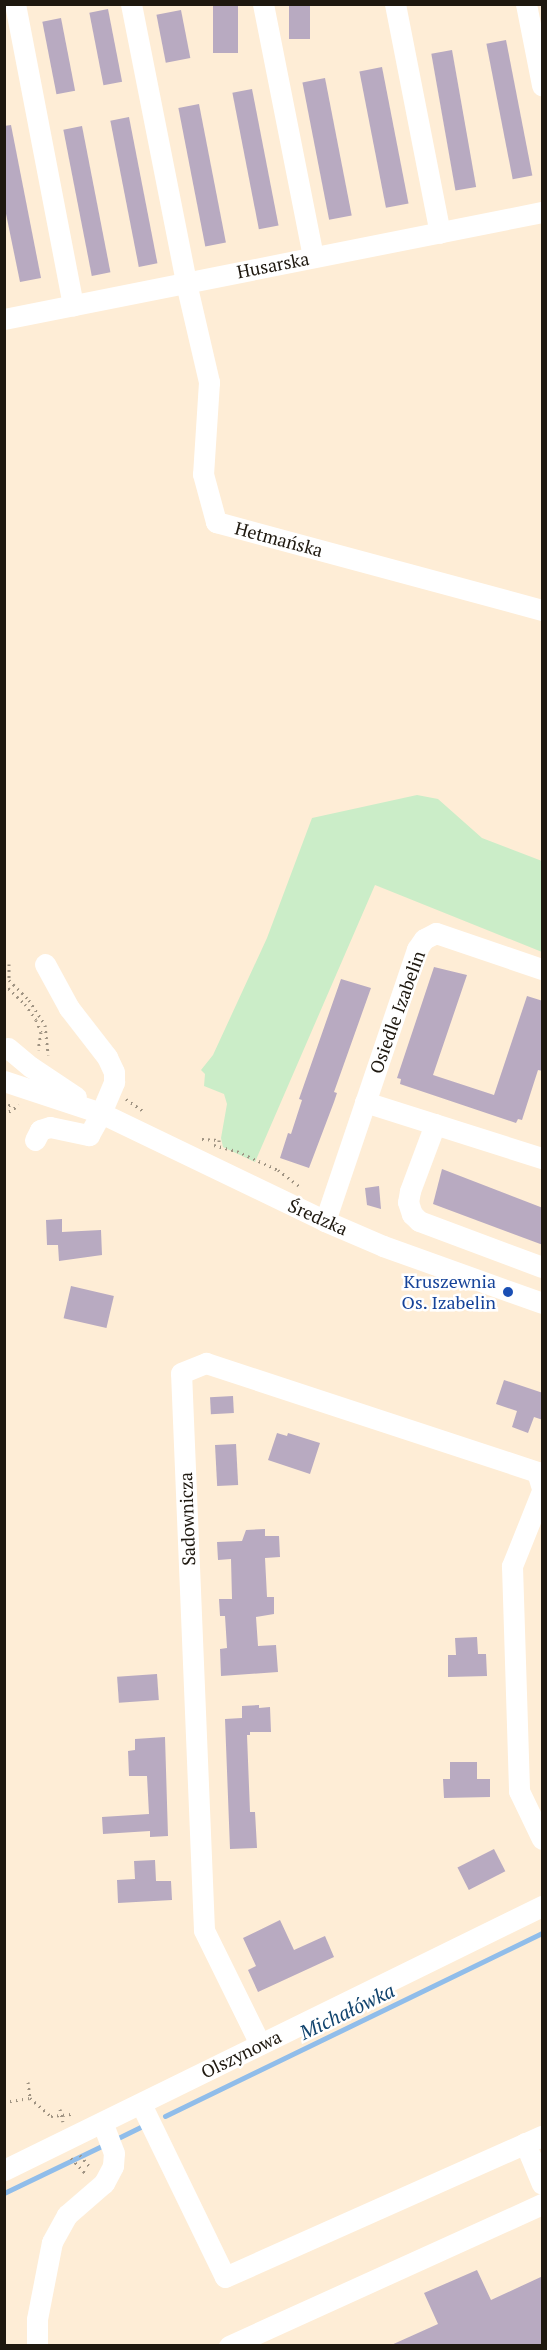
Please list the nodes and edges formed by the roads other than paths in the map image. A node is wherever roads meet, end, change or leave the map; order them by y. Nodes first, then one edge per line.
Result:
1 (15, 4) edge
2 (130, 4) edge
3 (263, 4) edge
4 (394, 4) edge
5 (526, 4) edge
6 (543, 85) edge
7 (543, 212) edge
8 (440, 233) junction
9 (313, 257) junction
10 (186, 283) junction
11 (73, 305) junction
12 (4, 319) edge
13 (543, 610) edge
14 (45, 964) dead end
15 (543, 969) edge
16 (6, 1047) edge
17 (4, 1081) edge
18 (365, 1102) junction
19 (105, 1105) junction
20 (435, 1124) junction
21 (35, 1140) dead end
22 (541, 1153) edge
23 (327, 1215) junction
24 (543, 1267) edge
25 (543, 1304) edge
26 (543, 1489) edge
27 (543, 1839) edge
28 (543, 1906) edge
29 (260, 2044) junction
30 (141, 2104) junction
31 (102, 2122) junction
32 (534, 2139) edge
33 (4, 2170) edge
34 (543, 2184) edge
35 (543, 2204) edge
36 (37, 2346) edge
37 (229, 2346) edge

1 - 11 street
2 - 10 street
3 - 9 street
4 - 8 street
5 - 6 street
7 - 8 street, Husarska
8 - 9 street, Husarska
9 - 10 street, Husarska
10 - 11 street, Husarska
10 - 13 street, Hetmańska
11 - 12 street, Husarska
14 - 19 street
15 - 18 street, Osiedle Izabelin
16 - 19 street, Średzka
17 - 19 street, Średzka
18 - 20 street
18 - 23 street, Osiedle Izabelin
19 - 21 street
19 - 23 street, Średzka
20 - 22 street
20 - 24 street
23 - 25 street, Średzka
26 - 27 street, Sadownicza
26 - 29 street, Sadownicza
28 - 29 street, Olszynowa
29 - 30 street, Olszynowa
30 - 31 street, Olszynowa
30 - 32 street
31 - 33 street, Olszynowa
31 - 36 street
32 - 34 street
35 - 37 street

